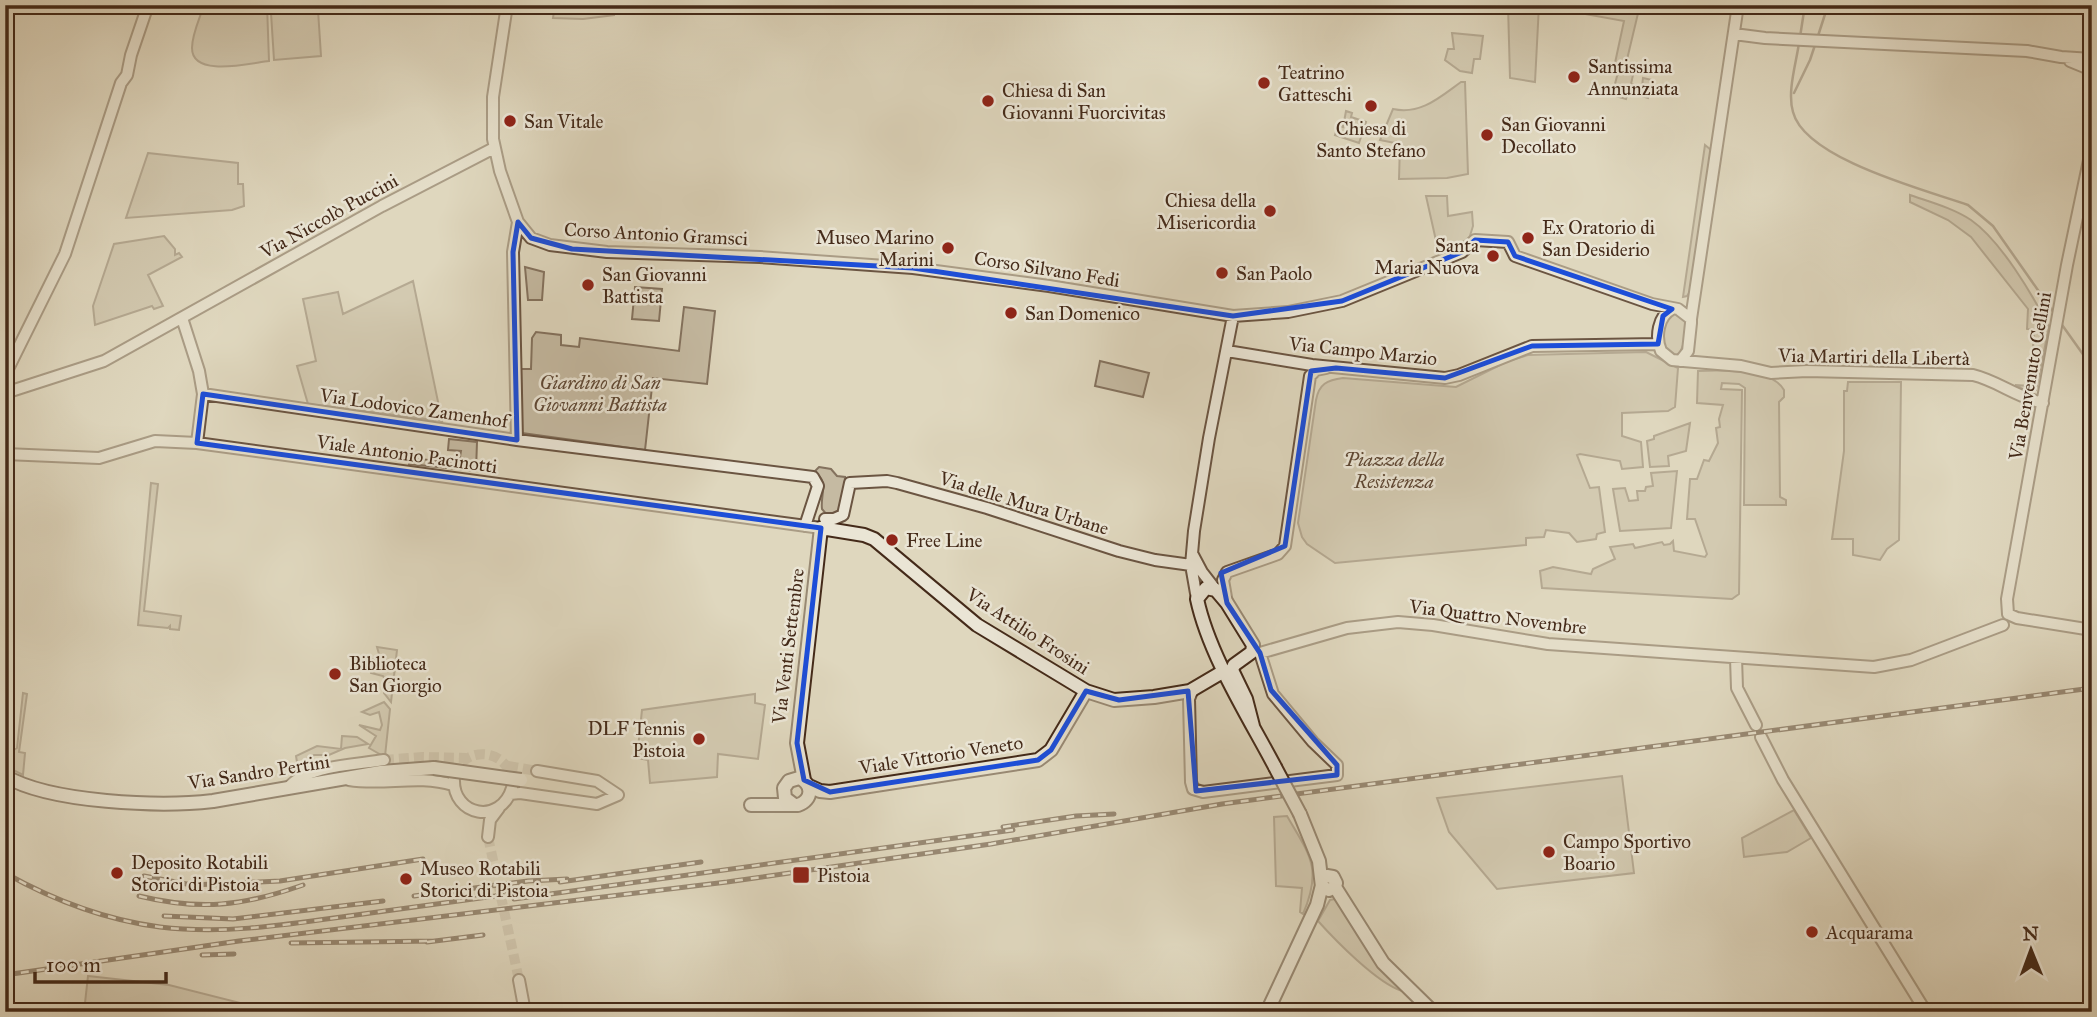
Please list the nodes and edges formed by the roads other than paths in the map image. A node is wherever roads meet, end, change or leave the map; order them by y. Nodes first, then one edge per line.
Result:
1 (148, 5) edge
2 (507, 5) edge
3 (1738, 5) edge
4 (1734, 34) junction
5 (2061, 57) junction
6 (2092, 59) edge
7 (2092, 70) edge
8 (2092, 146) edge
9 (494, 148) junction
10 (519, 222) junction
11 (855, 262) joint
12 (1694, 295) junction
13 (1675, 309) junction
14 (1233, 316) junction
15 (182, 318) junction
16 (1691, 319) junction
17 (1658, 344) junction
18 (1689, 345) junction
19 (1227, 351) junction
20 (1681, 361) junction
21 (1700, 362) junction
22 (13, 363) junction
23 (1336, 368) junction
24 (5, 375) edge
25 (5, 391) edge
26 (203, 394) junction
27 (2043, 402) junction
28 (517, 440) junction
29 (197, 443) junction
30 (5, 454) edge
31 (816, 496) junction
32 (827, 524) junction
33 (805, 526) junction
34 (1192, 559) junction
35 (1216, 590) junction
36 (1197, 599) junction
37 (1227, 603) junction
38 (2005, 622) junction
39 (2092, 630) edge
40 (1248, 636) junction
41 (1260, 653) junction
42 (1735, 658) junction
43 (1244, 659) junction
44 (1228, 671) junction
45 (1086, 691) junction
46 (1188, 693) junction
47 (1756, 725) dead end
48 (1761, 737) dead end
49 (384, 760) tunnel mouth
50 (537, 771) tunnel mouth
51 (5, 776) edge
52 (339, 778) junction
53 (806, 783) junction
54 (514, 787) junction
55 (289, 788) junction
56 (783, 790) junction
57 (503, 804) junction
58 (793, 804) junction
59 (470, 809) junction
60 (1330, 883) junction
61 (519, 979) tunnel mouth
62 (525, 1012) edge
63 (1267, 1012) edge
64 (1432, 1012) edge
65 (1926, 1012) edge

1 - 22 street
2 - 9 street
3 - 4 street
4 - 5 street
4 - 12 street
5 - 6 street
5 - 7 street
8 - 27 street, Via Benvenuto Cellini
9 - 10 street
9 - 15 street, Via Niccolò Puccini
10 - 11 street, Corso Antonio Gramsci
10 - 28 street
11 - 14 street, Corso Silvano Fedi
12 - 13 street
12 - 16 street
13 - 14 street, Corso Silvano Fedi
13 - 16 street
13 - 17 street
14 - 19 street
15 - 25 street, Via Niccolò Puccini
15 - 26 street
16 - 18 street
17 - 20 street
17 - 23 street, Via Campo Marzio
18 - 20 street
18 - 21 street
19 - 23 street, Via Campo Marzio
19 - 34 street
20 - 21 street, Via Martiri della Libertà
21 - 27 street, Via Martiri della Libertà
22 - 24 street
22 - 25 street
23 - 37 street
26 - 28 street, Via Lodovico Zamenhof
26 - 29 street
27 - 38 street, Via Benvenuto Cellini
28 - 31 street, Via Lodovico Zamenhof
29 - 30 street, Viale Antonio Pacinotti
29 - 33 street, Viale Antonio Pacinotti
31 - 32 street
31 - 33 street
32 - 33 street, Viale Antonio Pacinotti
32 - 34 street, Via delle Mura Urbane
32 - 45 main road, Via Attilio Frosini
32 - 53 main road, Via Venti Settembre
34 - 35 street
34 - 36 street
35 - 36 main road
35 - 37 main road
36 - 44 main road
37 - 40 main road
38 - 39 street
38 - 42 street, Via Quattro Novembre
40 - 41 main road
40 - 43 main road
41 - 42 street, Via Quattro Novembre
41 - 43 main road
41 - 46 street
42 - 47 street
43 - 44 main road
44 - 46 main road
44 - 60 main road, bridge
45 - 46 main road, Via Attilio Frosini
45 - 53 main road, Viale Vittorio Veneto
48 - 65 street
49 - 55 street
50 - 54 street
51 - 55 main road, Via Sandro Pertini
52 - 54 main road, Via Sandro Pertini, bridge
52 - 55 main road, Via Sandro Pertini
52 - 59 street
53 - 56 main road
53 - 58 main road
54 - 57 street
56 - 58 main road
56 - 58 main road
57 - 59 street
57 - 59 street
60 - 63 main road
60 - 64 main road
61 - 62 street

